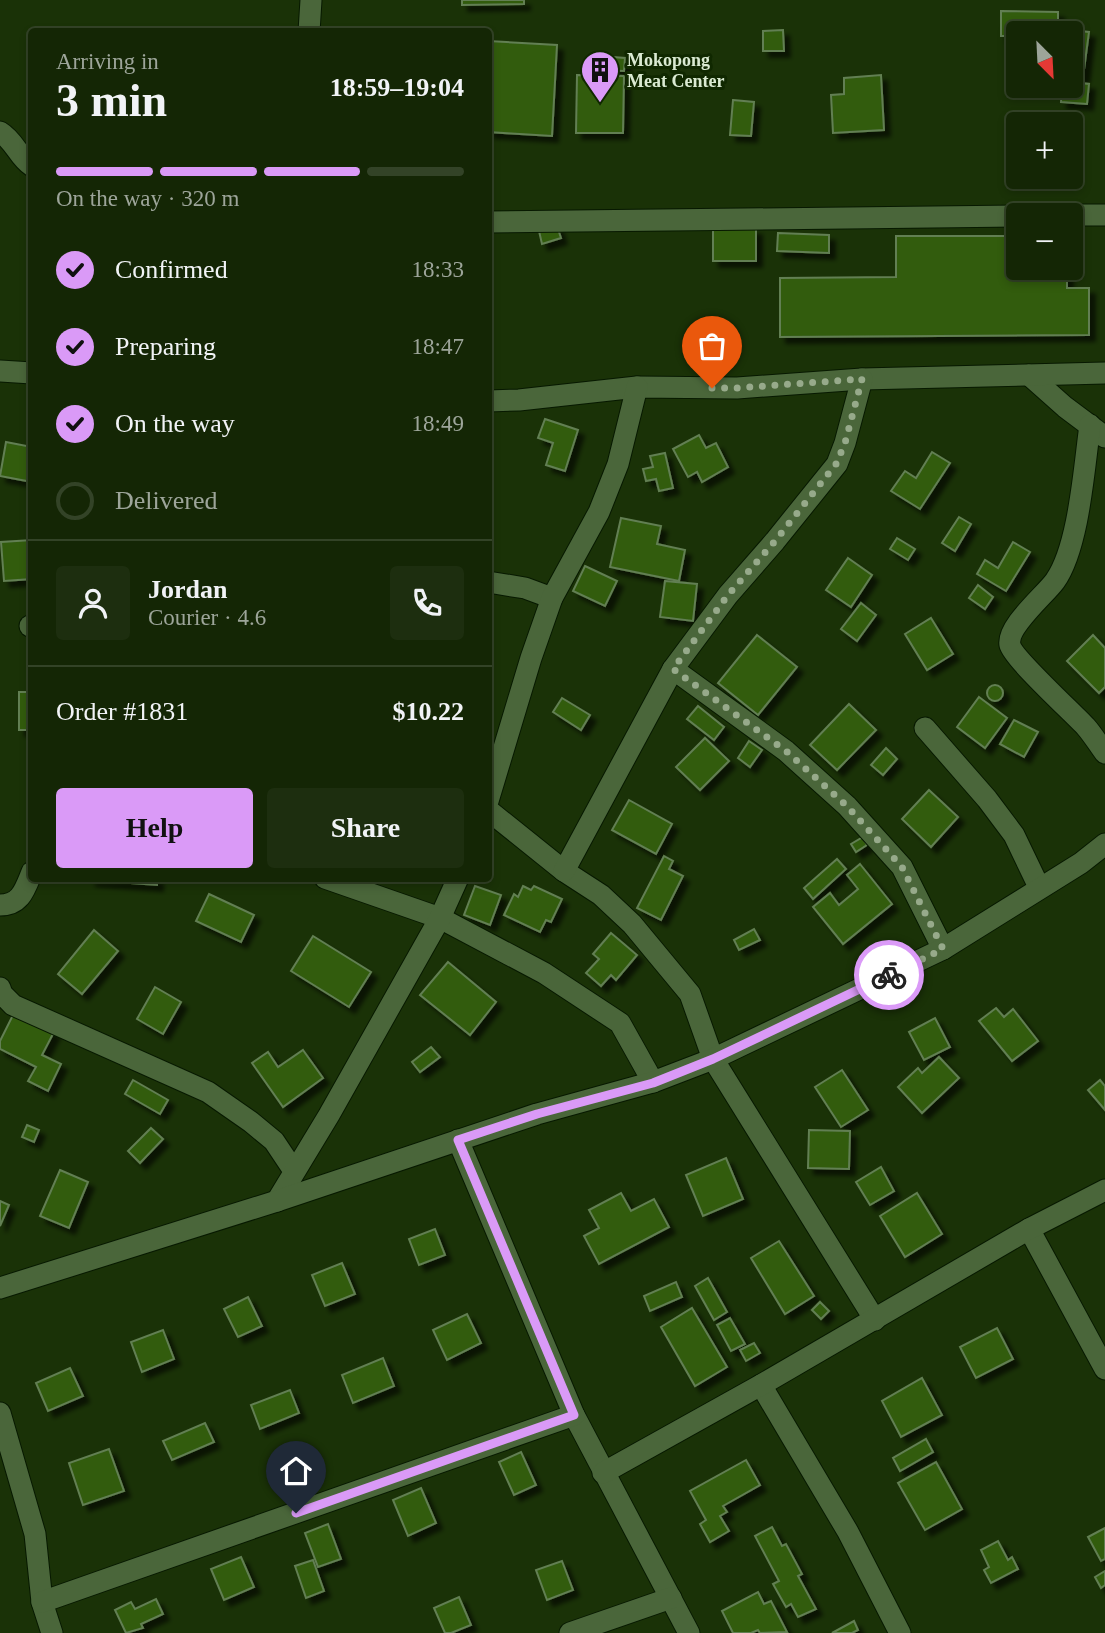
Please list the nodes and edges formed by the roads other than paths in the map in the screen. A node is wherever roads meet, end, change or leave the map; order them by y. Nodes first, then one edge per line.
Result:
1 (312, 0) edge
2 (309, 28) edge
3 (0, 132) edge
4 (28, 163) edge
5 (1083, 215) edge
6 (1105, 215) edge
7 (1006, 216) edge
8 (492, 222) edge
9 (0, 371) edge
10 (28, 373) edge
11 (1105, 373) edge
12 (1029, 375) junction
13 (862, 379) junction
14 (637, 387) junction
15 (492, 401) edge
16 (1098, 431) edge
17 (492, 583) edge
18 (552, 598) junction
19 (673, 669) junction
20 (925, 728) dead end
21 (1105, 753) edge
22 (492, 788) edge
23 (492, 813) edge
24 (1105, 844) edge
25 (565, 870) junction
26 (28, 880) edge
27 (337, 882) edge
28 (456, 882) edge
29 (1039, 887) junction
30 (0, 905) edge
31 (440, 918) junction
32 (943, 949) junction
33 (0, 988) edge
34 (713, 1059) junction
35 (653, 1083) junction
36 (458, 1140) junction
37 (294, 1171) junction
38 (1105, 1190) edge
39 (277, 1201) junction
40 (1029, 1229) junction
41 (0, 1288) edge
42 (875, 1320) junction
43 (1105, 1369) edge
44 (761, 1385) junction
45 (0, 1413) edge
46 (574, 1415) junction
47 (603, 1473) junction
48 (671, 1598) junction
49 (42, 1602) junction
50 (52, 1633) edge
51 (570, 1633) edge
52 (689, 1633) edge
53 (900, 1633) edge

1 - 2 street
3 - 4 street
5 - 6 street
7 - 8 street
9 - 10 street
11 - 12 street
12 - 13 street
12 - 16 street
13 - 14 street
13 - 19 street
14 - 15 street
14 - 18 street
16 - 21 street
17 - 18 street
18 - 22 street
19 - 25 street
19 - 32 street
20 - 29 street
23 - 25 street
24 - 29 street
25 - 34 street
26 - 30 street
27 - 31 street
28 - 31 street
29 - 32 street
31 - 35 street
31 - 37 street
32 - 34 street
33 - 37 street
34 - 35 street
34 - 42 street
35 - 36 street
36 - 39 street
36 - 46 street
37 - 39 street
38 - 40 street
39 - 41 street
40 - 42 street
40 - 43 street
42 - 44 street
44 - 47 street
44 - 53 street
45 - 49 street
46 - 47 street
46 - 49 street
47 - 48 street
48 - 51 street
48 - 52 street
49 - 50 street

